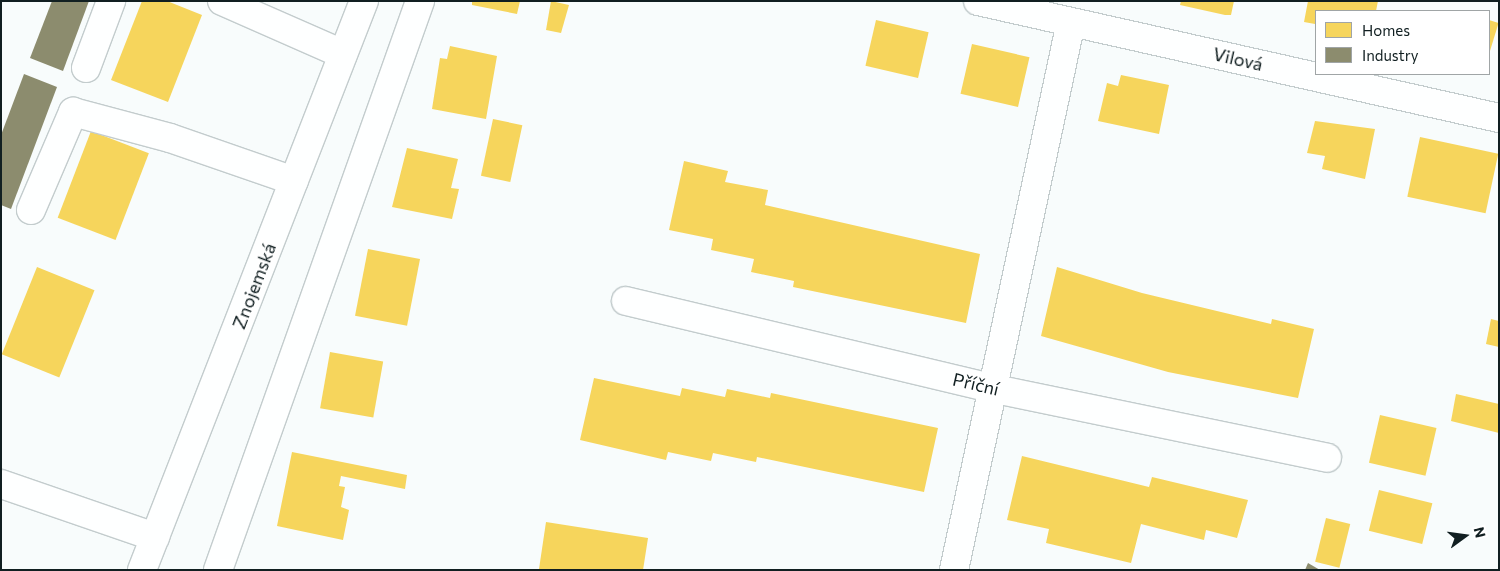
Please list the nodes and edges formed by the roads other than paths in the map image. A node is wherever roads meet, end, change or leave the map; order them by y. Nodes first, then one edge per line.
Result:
1 (111, 1) edge
2 (222, 1) edge
3 (364, 1) edge
4 (420, 1) edge
5 (978, 1) edge
6 (1071, 22) junction
7 (343, 54) junction
8 (86, 68) dead end
9 (1499, 118) edge
10 (294, 181) junction
11 (31, 210) dead end
12 (626, 301) dead end
13 (995, 389) junction
14 (1327, 458) dead end
15 (1, 484) edge
16 (156, 537) junction
17 (142, 570) edge
18 (218, 570) edge
19 (954, 570) edge

1 - 8 street
2 - 7 street
3 - 7 street, Znojemská
4 - 18 street
5 - 6 street, Vilová
6 - 9 street, Vilová
6 - 13 street
7 - 10 street, Znojemská
10 - 11 street
10 - 16 street, Znojemská
12 - 13 street, Příční
13 - 14 street, Příční
13 - 19 street
15 - 16 street
16 - 17 street, Znojemská

